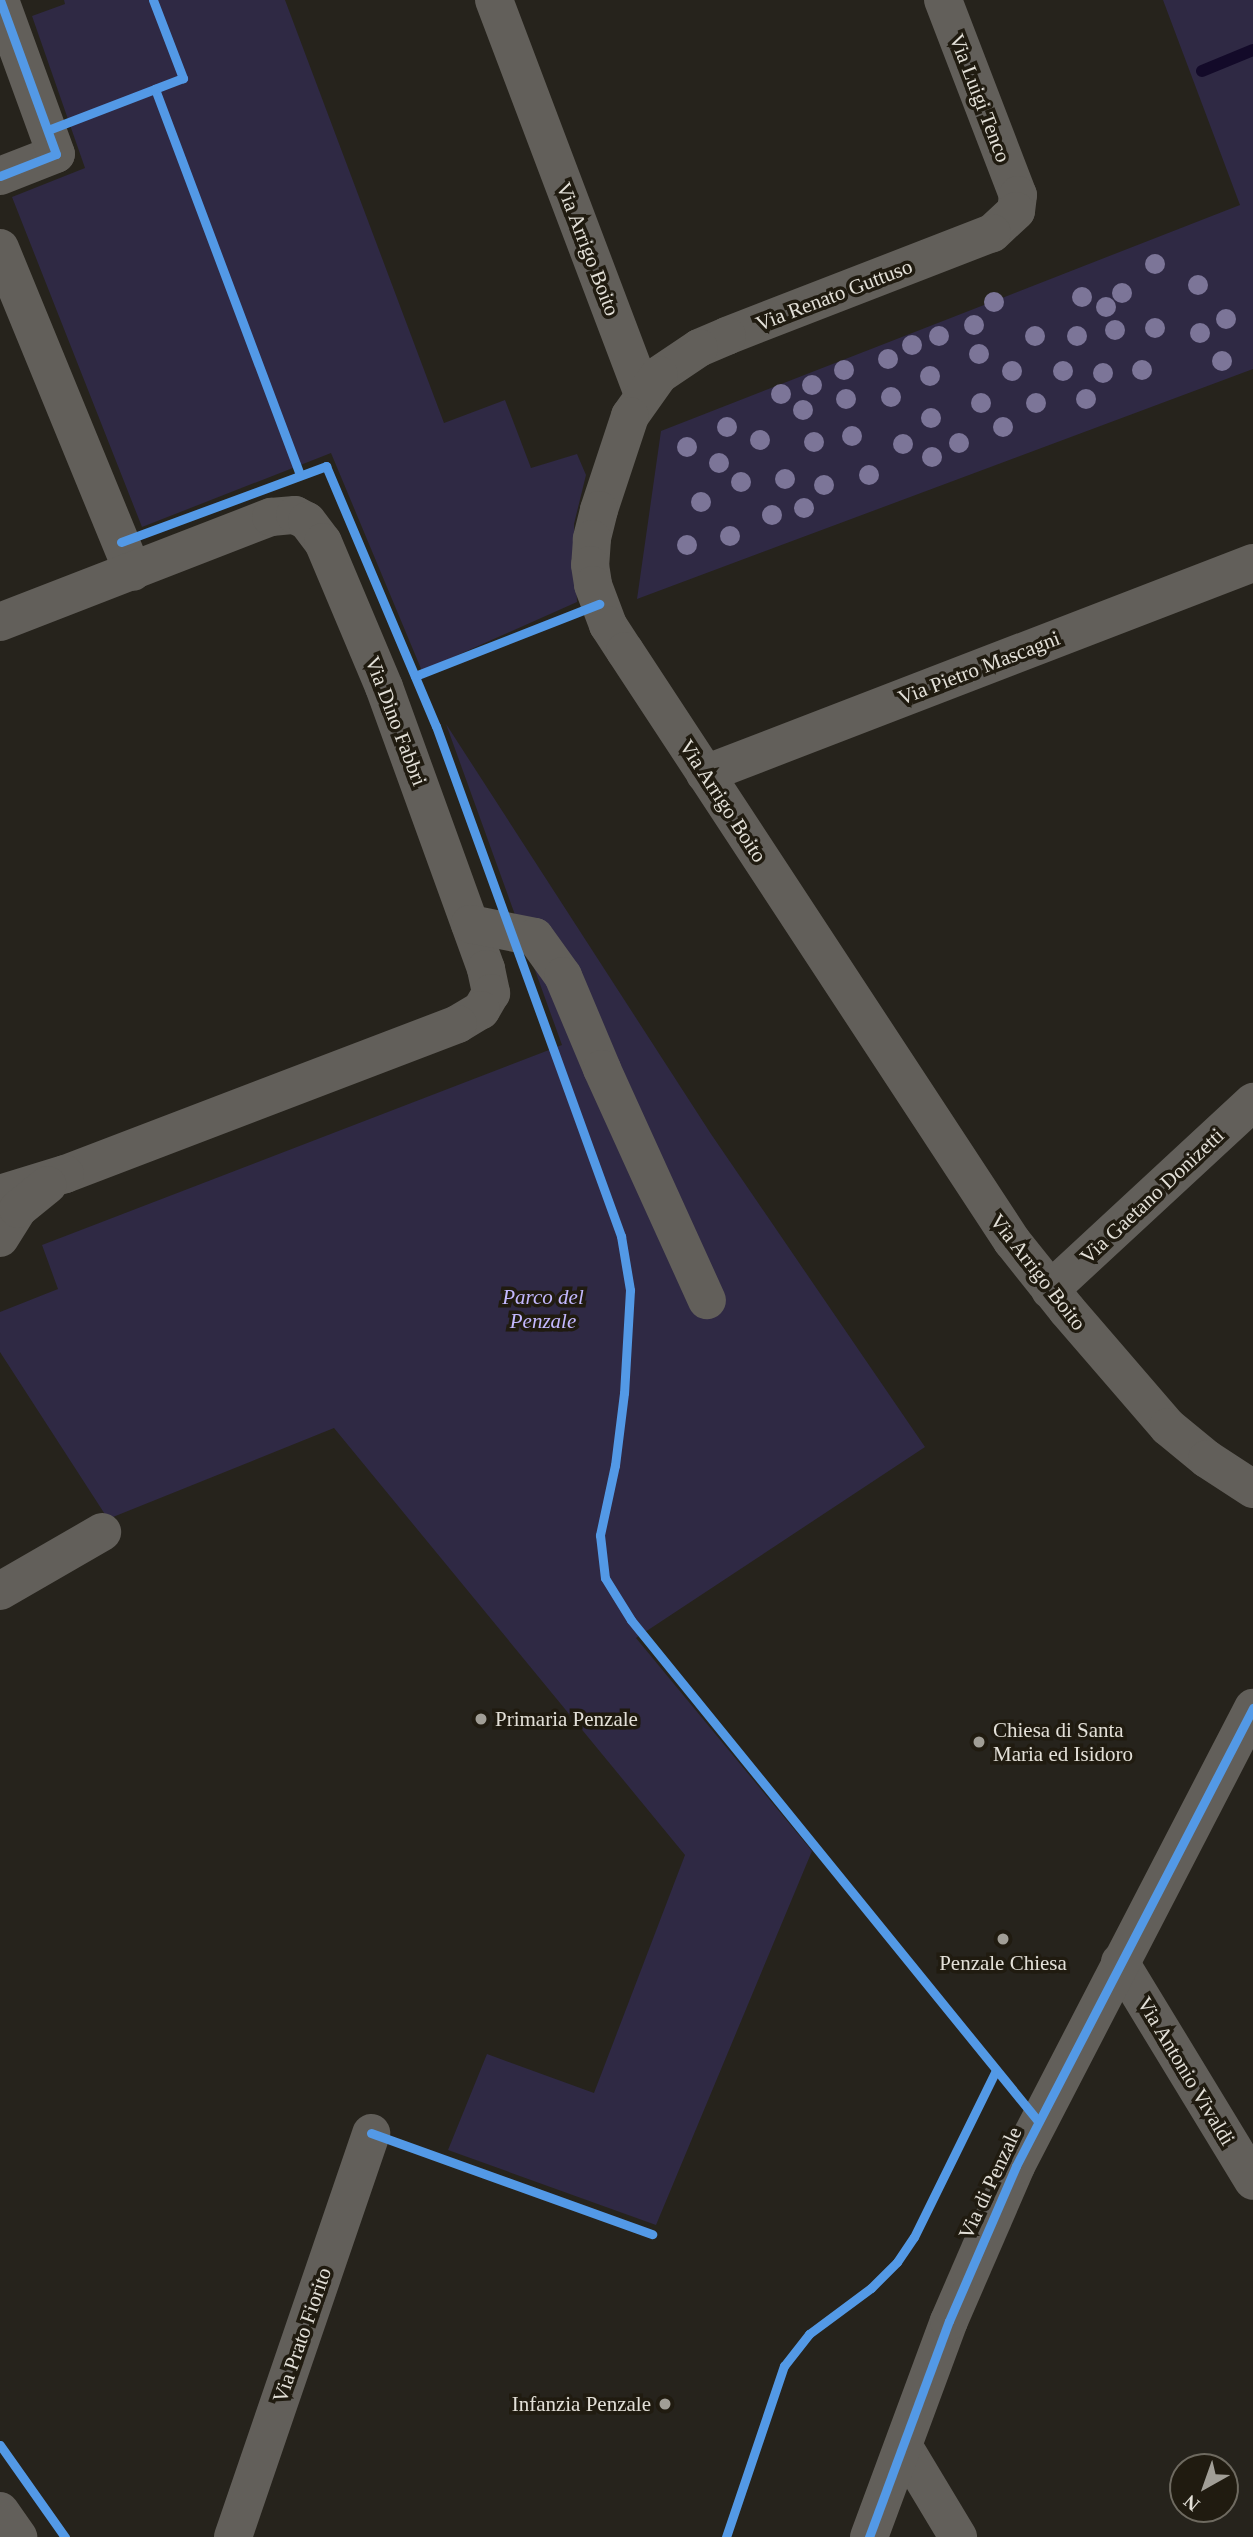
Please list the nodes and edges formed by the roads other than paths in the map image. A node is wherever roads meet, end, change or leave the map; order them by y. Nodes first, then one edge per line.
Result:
1 (0, 0) edge
2 (494, 0) edge
3 (943, 0) edge
4 (0, 176) edge
5 (1018, 195) joint
6 (0, 248) edge
7 (643, 394) junction
8 (1253, 563) edge
9 (133, 572) junction
10 (0, 622) edge
11 (705, 774) junction
12 (470, 924) junction
13 (1253, 1102) edge
14 (65, 1174) junction
15 (0, 1195) edge
16 (0, 1238) edge
17 (1050, 1290) junction
18 (707, 1300) dead end
19 (1253, 1489) edge
20 (102, 1532) dead end
21 (0, 1591) edge
22 (1253, 1708) edge
23 (1120, 1962) junction
24 (371, 2133) dead end
25 (1253, 2181) edge
26 (904, 2447) junction
27 (0, 2511) edge
28 (18, 2537) edge
29 (233, 2537) edge
30 (869, 2537) edge
31 (958, 2537) edge

1 - 4 street
2 - 7 street, Via Arrigo Boito
3 - 5 street, Via Luigi Tenco
5 - 7 street, Via Renato Guttuso
6 - 9 street
7 - 11 street, Via Arrigo Boito
8 - 11 street, Via Pietro Mascagni
9 - 10 street, Via Dino Fabbri
9 - 12 street, Via Dino Fabbri
11 - 17 street, Via Arrigo Boito
12 - 14 street, Via Dino Fabbri
12 - 18 street
13 - 17 street, Via Gaetano Donizetti
14 - 15 street, Via Dino Fabbri
14 - 16 street, Via Dino Fabbri
17 - 19 street, Via Arrigo Boito
20 - 21 street
22 - 23 street, Via di Penzale
23 - 25 street, Via Antonio Vivaldi
23 - 26 street, Via di Penzale
24 - 29 street, Via Prato Fiorito
26 - 30 street, Via di Penzale
26 - 31 street
27 - 28 street

